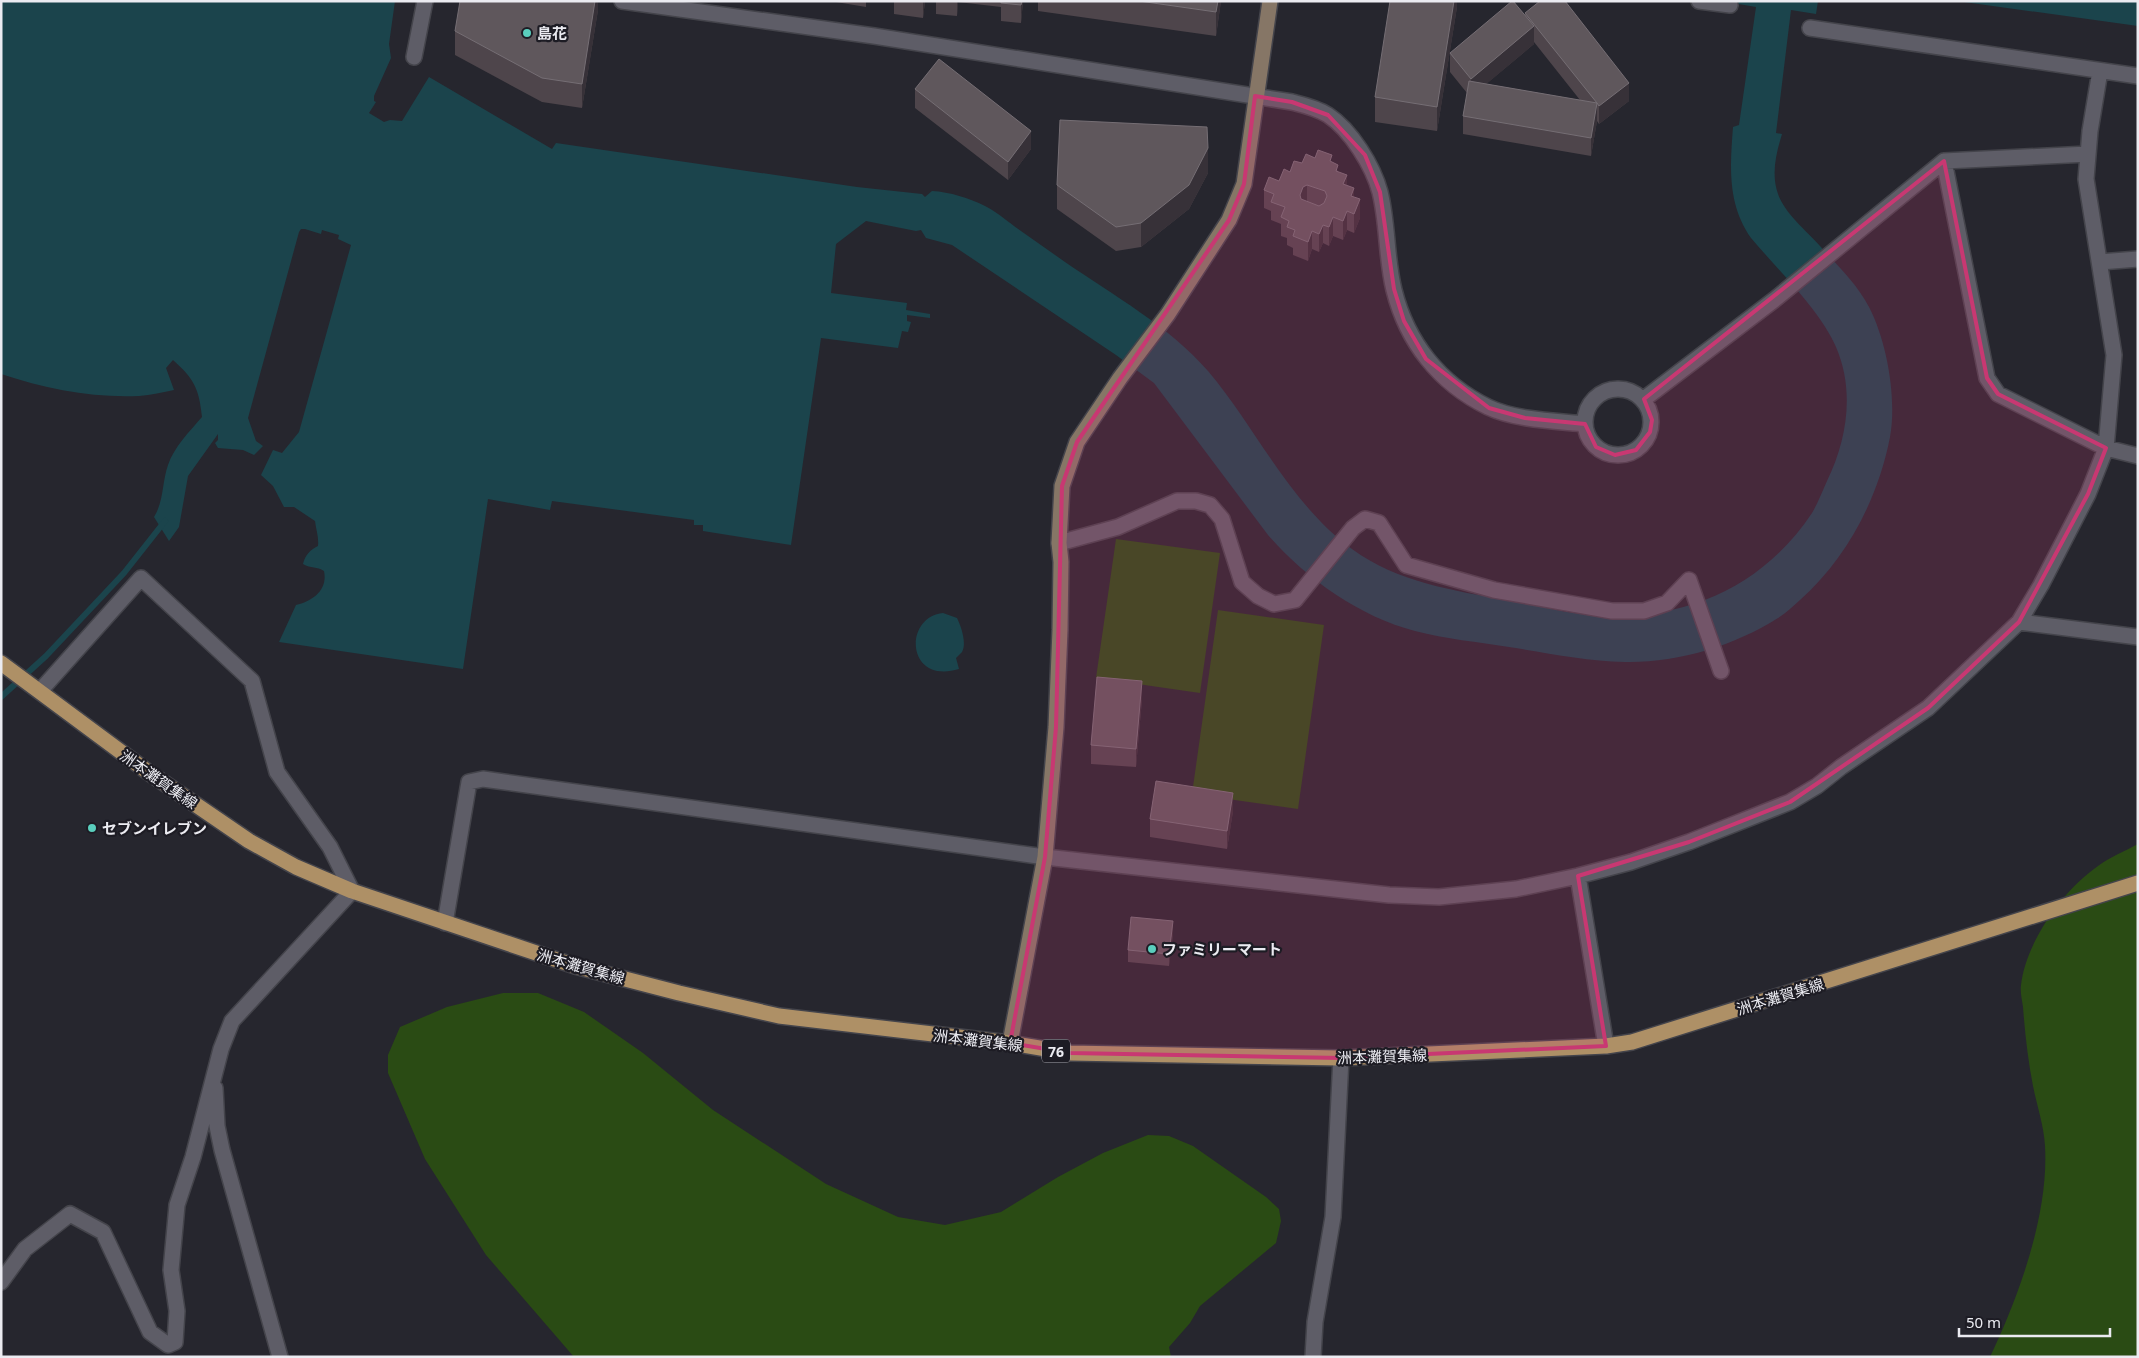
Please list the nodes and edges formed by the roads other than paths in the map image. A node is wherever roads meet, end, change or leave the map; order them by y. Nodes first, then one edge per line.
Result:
1 (425, 1) edge
2 (622, 1) edge
3 (1270, 1) edge
4 (1699, 1) edge
5 (1730, 5) dead end
6 (1810, 28) dead end
7 (414, 57) dead end
8 (2100, 71) junction
9 (2138, 76) edge
10 (1255, 96) junction
11 (2088, 154) junction
12 (1944, 161) junction
13 (2138, 258) edge
14 (2100, 262) junction
15 (1644, 399) junction
16 (1585, 424) junction
17 (2106, 448) junction
18 (2138, 456) edge
19 (1059, 542) junction
20 (2018, 622) junction
21 (2138, 637) edge
22 (6, 667) edge
23 (1721, 671) dead end
24 (36, 688) junction
25 (1045, 857) junction
26 (1578, 876) junction
27 (2138, 883) edge
28 (352, 891) junction
29 (445, 923) junction
30 (1010, 1043) junction
31 (1606, 1046) junction
32 (1341, 1058) junction
33 (214, 1074) junction
34 (1, 1282) edge
35 (280, 1357) edge
36 (1313, 1357) edge

1 - 7 street
2 - 10 street
3 - 10 street
4 - 5 street
6 - 8 street
8 - 9 street
8 - 11 street
10 - 16 street
10 - 19 street
11 - 12 street
11 - 14 street
12 - 15 street
12 - 17 street
13 - 14 street
14 - 17 street
15 - 16 street
15 - 16 street
17 - 18 street
17 - 20 street
19 - 23 street
19 - 25 street
20 - 21 street
20 - 26 street
22 - 24 main road, 洲本灘賀集線 / 76
24 - 28 main road, 洲本灘賀集線 / 76
24 - 28 street
25 - 26 street
25 - 29 street
25 - 30 street
26 - 31 street
27 - 31 main road, 洲本灘賀集線 / 76
28 - 29 main road, 洲本灘賀集線 / 76
28 - 33 street
29 - 30 main road, 洲本灘賀集線 / 76
30 - 32 main road, 洲本灘賀集線 / 76
31 - 32 main road, 洲本灘賀集線 / 76
32 - 36 street
33 - 34 street
33 - 35 street

